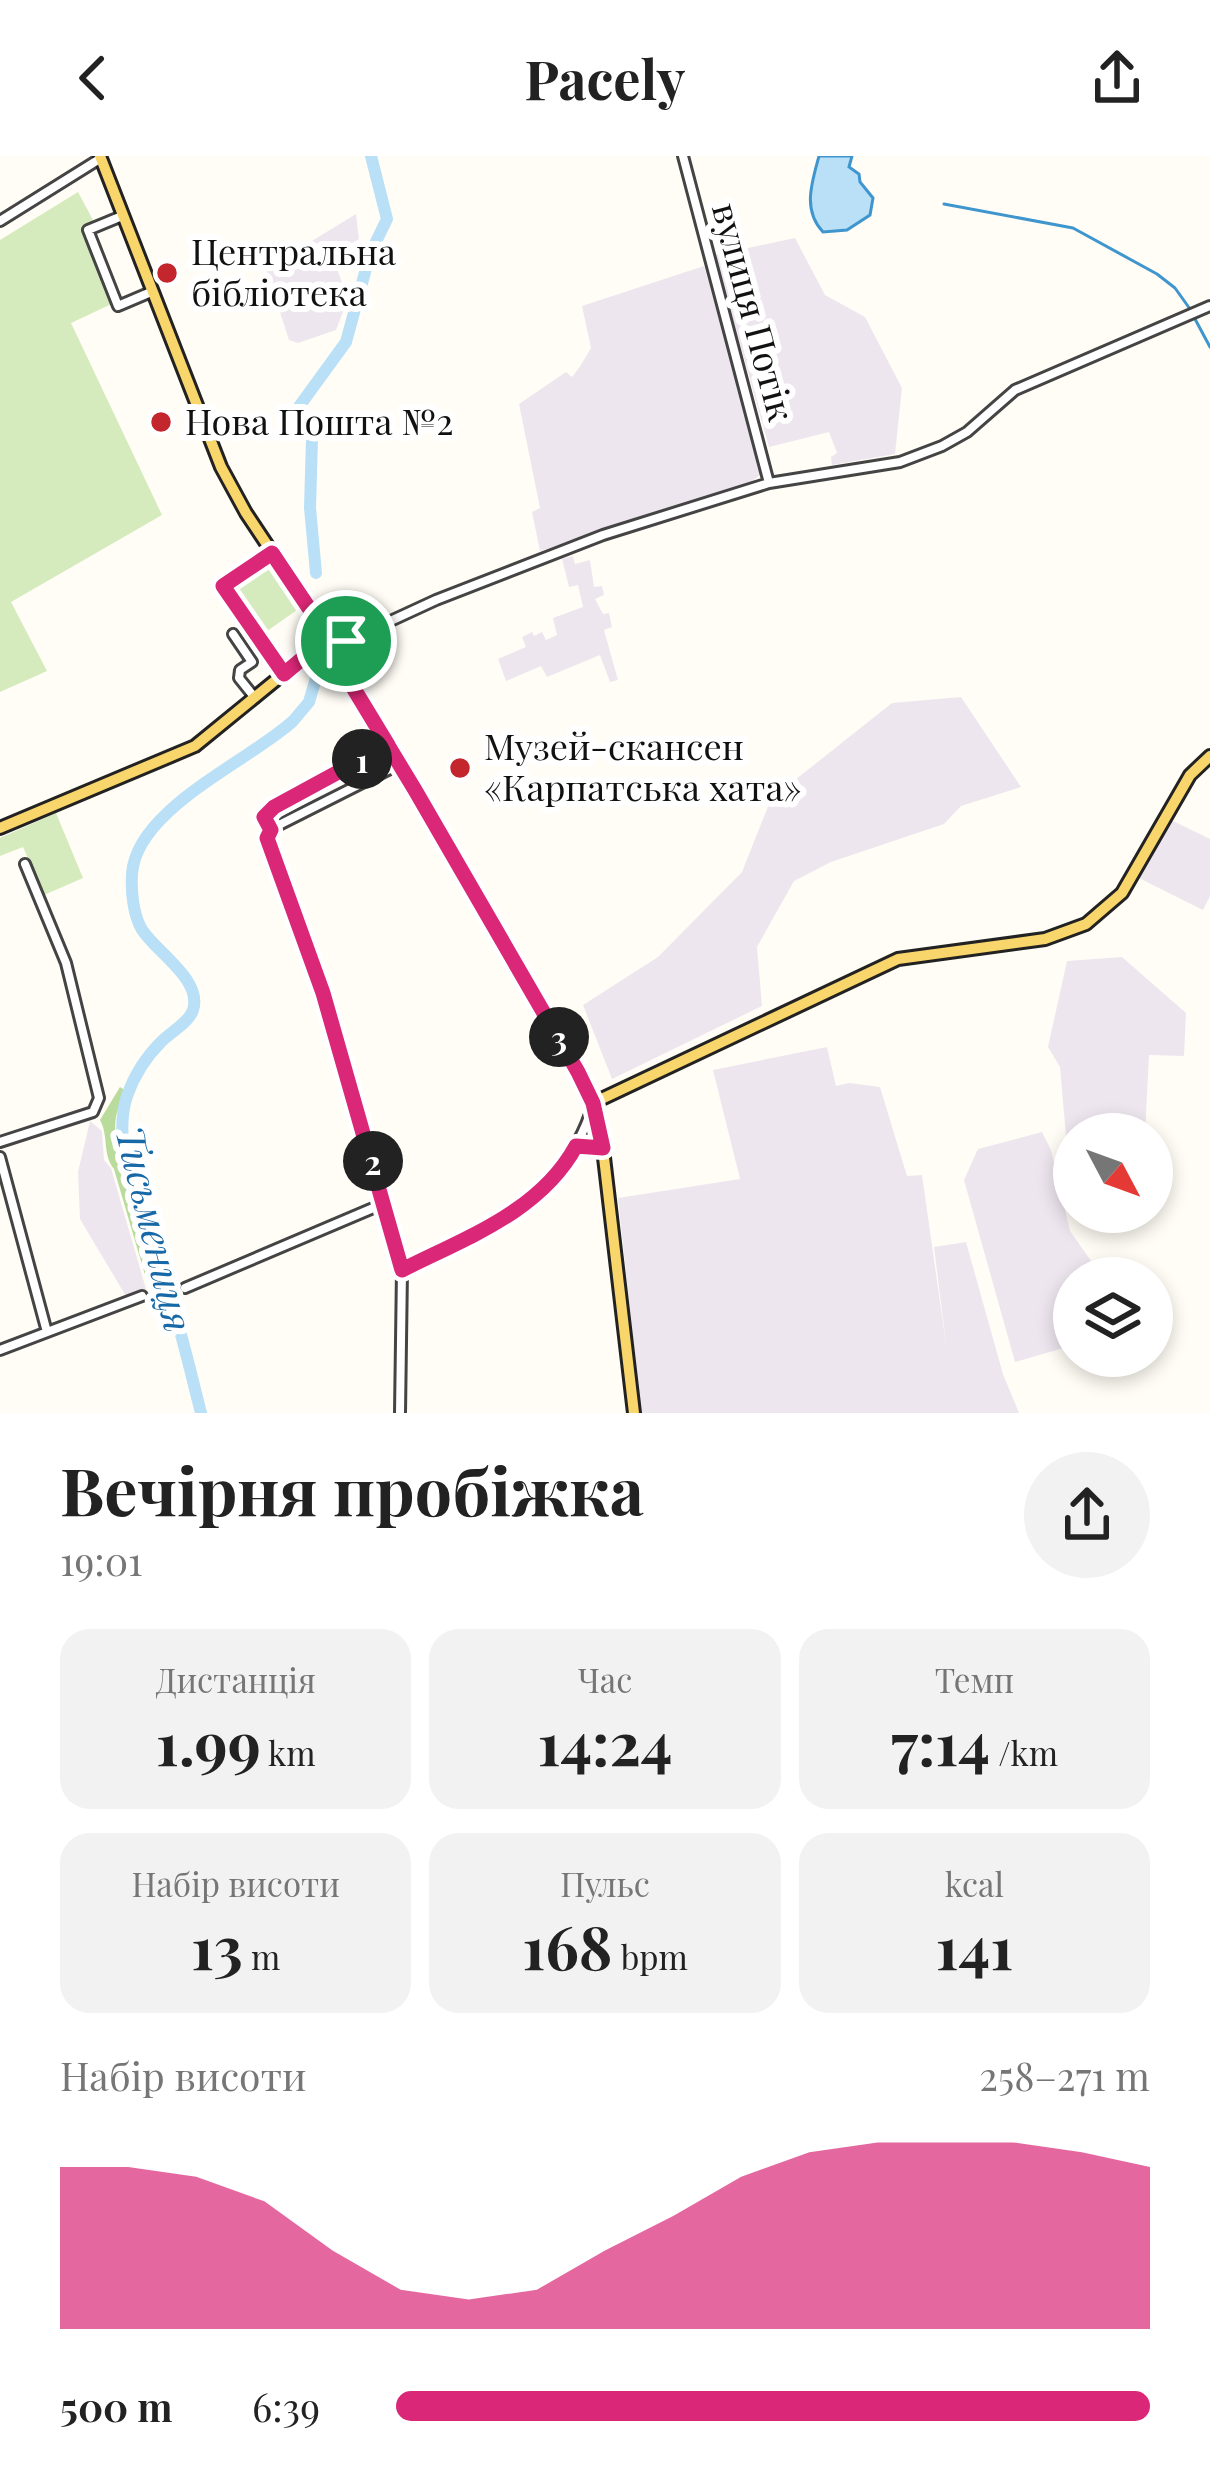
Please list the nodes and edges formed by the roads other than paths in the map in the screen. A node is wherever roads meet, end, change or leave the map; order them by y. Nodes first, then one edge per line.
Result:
1 (683, 156) edge
2 (100, 157) edge
3 (122, 216) junction
4 (0, 221) edge
5 (151, 292) junction
6 (1210, 306) edge
7 (770, 483) junction
8 (272, 553) junction
9 (233, 634) dead end
10 (327, 646) junction
11 (284, 674) junction
12 (255, 698) junction
13 (388, 745) junction
14 (1210, 756) edge
15 (399, 764) junction
16 (0, 828) edge
17 (271, 830) junction
18 (25, 864) dead end
19 (593, 1103) junction
20 (0, 1142) edge
21 (576, 1146) junction
22 (603, 1148) junction
23 (0, 1157) edge
24 (386, 1203) junction
25 (402, 1270) junction
26 (185, 1288) dead end
27 (142, 1296) dead end
28 (46, 1332) junction
29 (0, 1350) edge
30 (400, 1413) edge
31 (634, 1413) edge

1 - 7 street, вулиця Потік
2 - 3 main road
2 - 4 street
3 - 5 main road
3 - 5 street
5 - 8 main road
6 - 7 street
7 - 10 street
8 - 10 main road
8 - 11 street
9 - 12 street
10 - 11 main road
10 - 13 main road
11 - 12 main road
12 - 16 main road
13 - 15 main road
13 - 17 street
14 - 19 main road
15 - 17 street
15 - 19 main road
17 - 24 street
18 - 20 street
19 - 21 street
19 - 22 main road
21 - 22 street
21 - 25 street
22 - 31 main road
23 - 28 street
24 - 25 street
24 - 26 street
25 - 30 street
27 - 28 street
28 - 29 street

